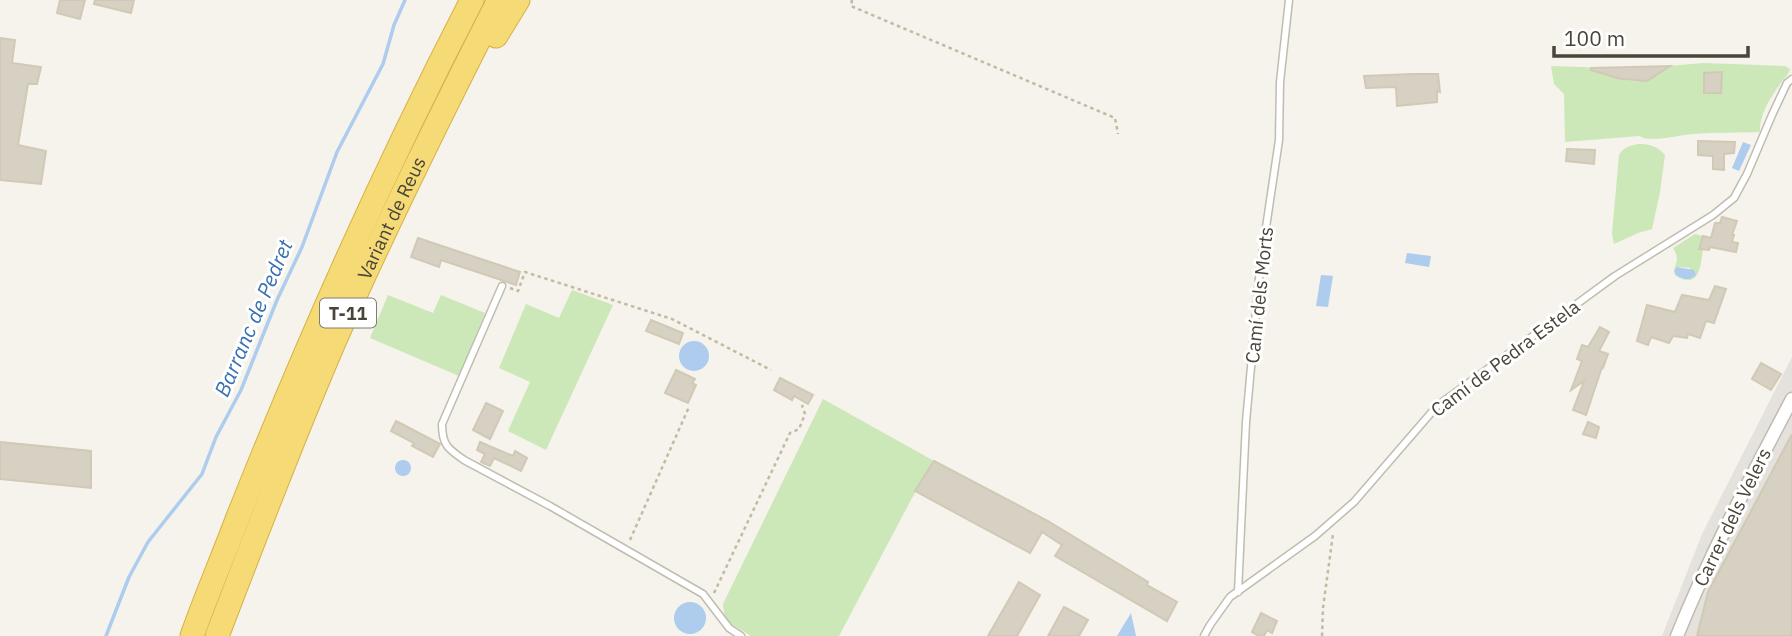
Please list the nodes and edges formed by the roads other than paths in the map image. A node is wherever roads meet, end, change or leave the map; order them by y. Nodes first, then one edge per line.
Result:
1 (455, 0) edge
2 (472, 0) edge
3 (499, 0) edge
4 (518, 0) edge
5 (1289, 0) edge
6 (1792, 79) edge
7 (502, 286) road end
8 (335, 339) junction
9 (1792, 400) edge
10 (255, 475) junction
11 (1238, 592) junction
12 (192, 636) edge
13 (217, 636) edge
14 (741, 636) edge
15 (1204, 636) edge
16 (1677, 636) edge

1 - 10 highway
2 - 10 highway, Variant de Reus / T-11
3 - 8 highway, Variant de Reus / T-11
4 - 8 highway
5 - 11 lane, Camí dels Morts
6 - 11 lane, Camí de Pedra Estela
7 - 14 lane
8 - 13 highway, Variant de Reus / T-11
9 - 16 street, Carrer dels Velers
10 - 12 highway, Variant de Reus / T-11
11 - 15 lane, Camí de Pedra Estela

